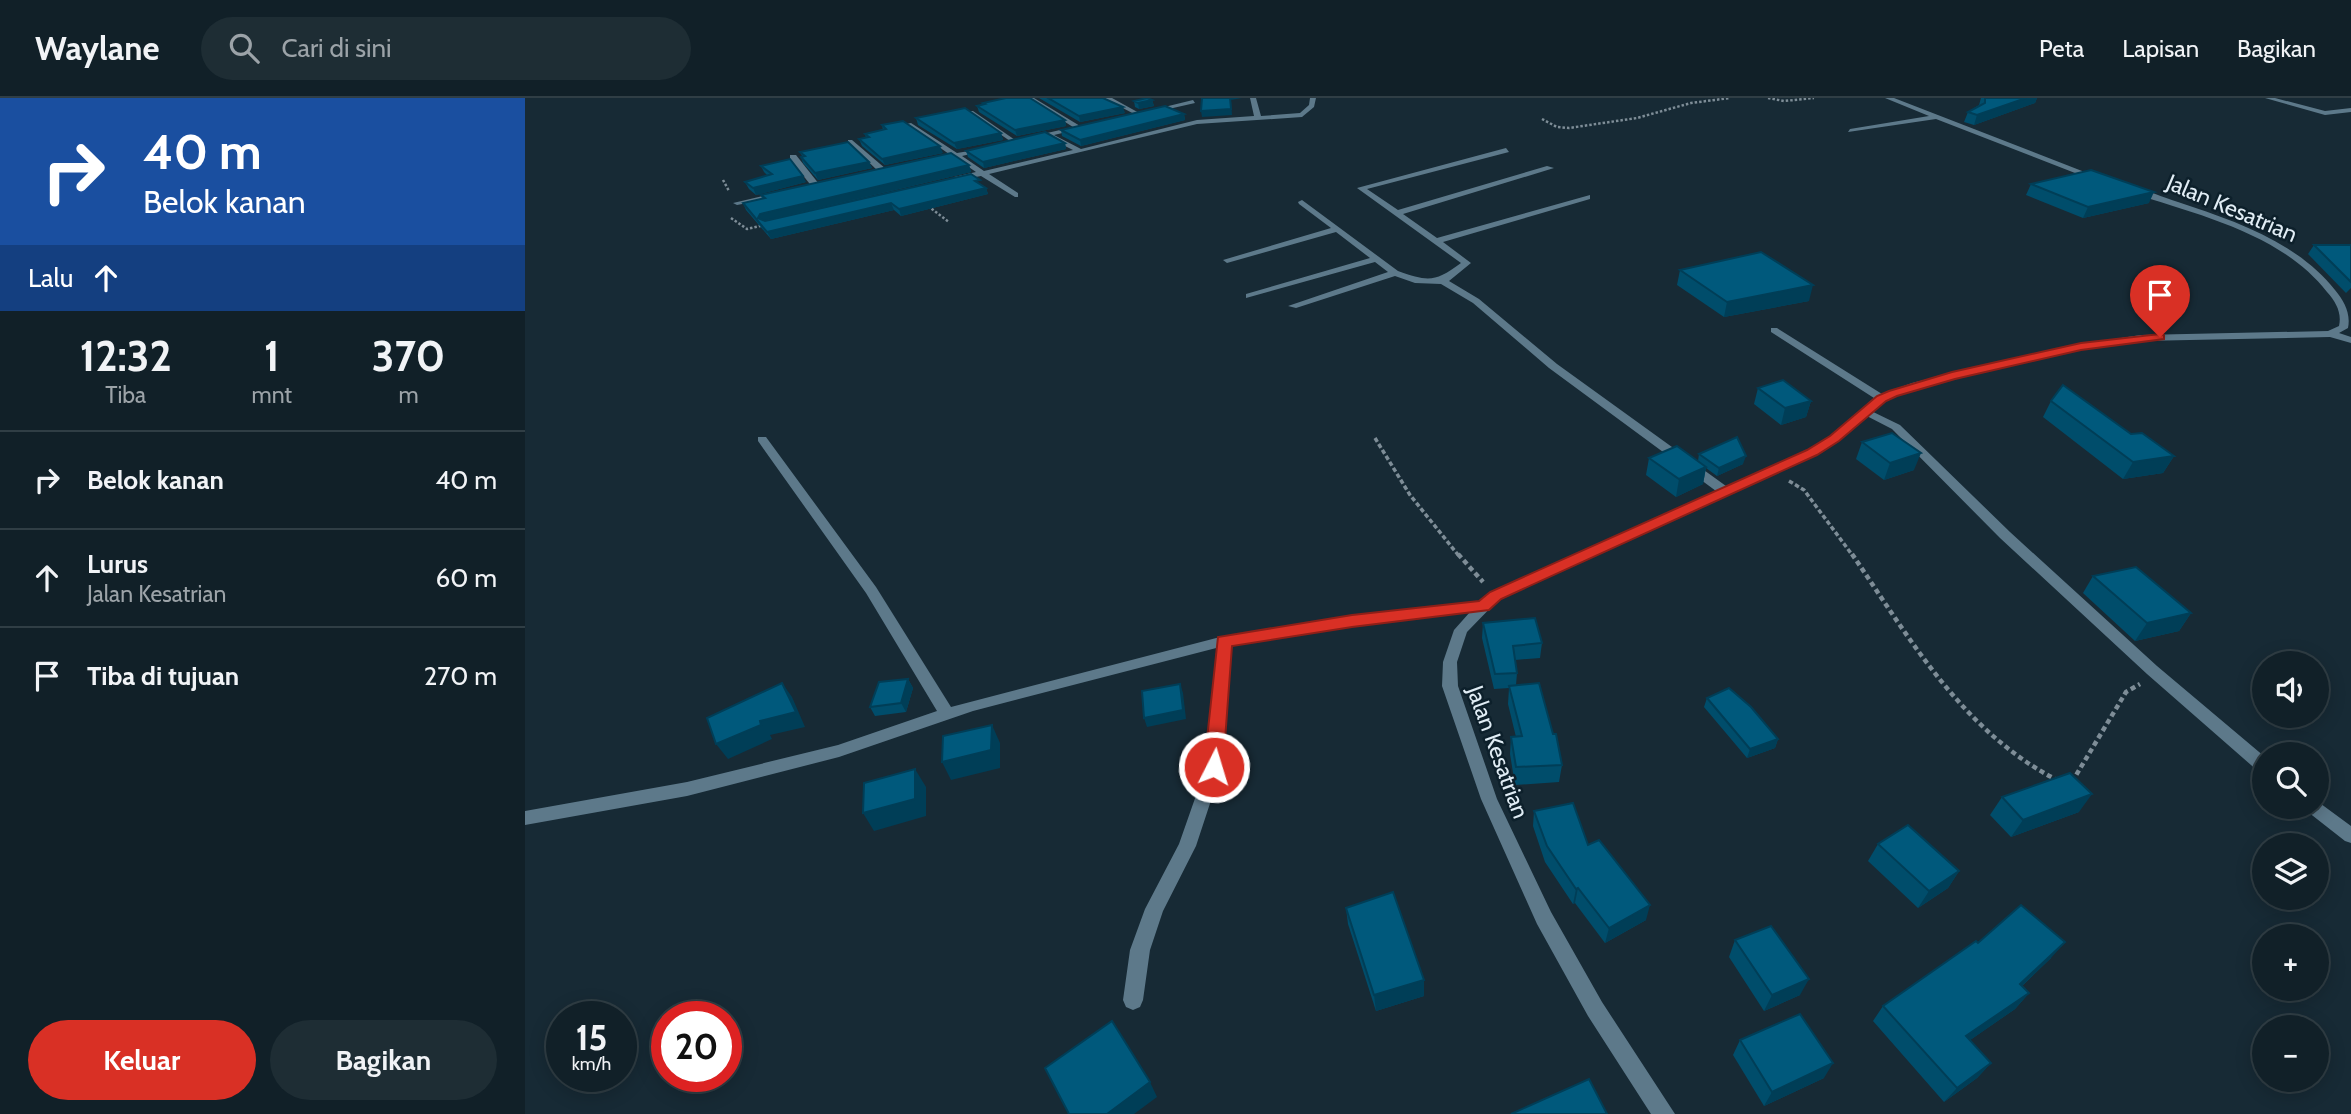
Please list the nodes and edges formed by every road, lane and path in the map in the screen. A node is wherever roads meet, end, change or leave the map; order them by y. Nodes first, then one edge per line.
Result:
1 (1030, 98) edge
2 (1107, 98) edge
3 (1253, 98) edge
4 (1313, 98) edge
5 (1730, 98) edge
6 (1768, 98) edge
7 (1815, 98) edge
8 (1888, 98) edge
9 (2267, 98) edge
10 (1193, 100) edge
11 (2351, 110) edge
12 (971, 112) edge
13 (1138, 114) junction
14 (1126, 116) edge
15 (1937, 117) junction
16 (1258, 119) junction
17 (1542, 119) dead end
18 (1197, 122) junction
19 (909, 124) edge
20 (1090, 124) edge
21 (1078, 127) junction
22 (1850, 131) dead end
23 (1048, 134) junction
24 (850, 141) edge
25 (1015, 142) junction
26 (1003, 145) edge
27 (991, 147) edge
28 (1506, 150) dead end
29 (1080, 151) junction
30 (955, 155) junction
31 (793, 157) dead end
32 (931, 160) edge
33 (1550, 168) dead end
34 (895, 169) edge
35 (883, 171) junction
36 (870, 174) edge
37 (983, 174) junction
38 (945, 182) edge
39 (829, 183) edge
40 (816, 186) junction
41 (803, 189) edge
42 (789, 192) edge
43 (1015, 195) dead end
44 (1587, 197) dead end
45 (1302, 202) dead end
46 (737, 203) dead end
47 (928, 206) edge
48 (1397, 213) junction
49 (949, 222) dead end
50 (1338, 229) junction
51 (1436, 241) junction
52 (1377, 259) junction
53 (1227, 260) dead end
54 (1395, 272) junction
55 (1443, 281) junction
56 (1249, 296) dead end
57 (1293, 306) dead end
58 (1775, 330) dead end
59 (2330, 334) junction
60 (2351, 340) edge
61 (1881, 398) junction
62 (1865, 411) junction
63 (1375, 438) dead end
64 (762, 439) dead end
65 (1764, 475) junction
66 (1726, 492) junction
67 (1489, 601) junction
68 (1224, 641) junction
69 (2160, 676) junction
70 (947, 714) junction
71 (2252, 756) edge
72 (525, 818) edge
73 (2329, 819) edge
74 (2351, 836) edge
75 (1133, 1000) dead end
76 (1664, 1114) edge

1 - 21 street
2 - 13 street
3 - 16 street
4 - 16 street
5 - 17 path
6 - 7 path
8 - 15 street, Jalan Kesatrian
9 - 11 street
10 - 13 street
10 - 18 street
12 - 25 street
13 - 14 street
15 - 22 street
15 - 59 street, Jalan Kesatrian
16 - 18 street
18 - 29 street
19 - 30 street
20 - 21 street
21 - 23 street
23 - 25 street
23 - 29 street
24 - 35 street
25 - 26 street
27 - 30 street
28 - 48 street
29 - 37 street
30 - 32 street
30 - 37 street
31 - 40 street
33 - 48 street
34 - 35 street
35 - 36 street
37 - 38 street
37 - 43 street
39 - 40 street
40 - 41 street
42 - 46 street
44 - 51 street
45 - 50 street
47 - 49 path
48 - 51 street
50 - 52 street
50 - 53 street
51 - 55 street
52 - 54 street
52 - 56 street
54 - 55 street
54 - 57 street
55 - 66 street
58 - 61 street
59 - 60 street
59 - 61 street, Jalan Kesatrian
61 - 62 street, Jalan Kesatrian
62 - 65 street, Jalan Kesatrian
62 - 69 street
63 - 67 path
64 - 70 street
65 - 66 street, Jalan Kesatrian
65 - 69 path
66 - 67 street, Jalan Kesatrian
67 - 68 street
67 - 76 street, Jalan Kesatrian
68 - 70 street
68 - 75 street
69 - 71 street
70 - 72 street
73 - 74 street

